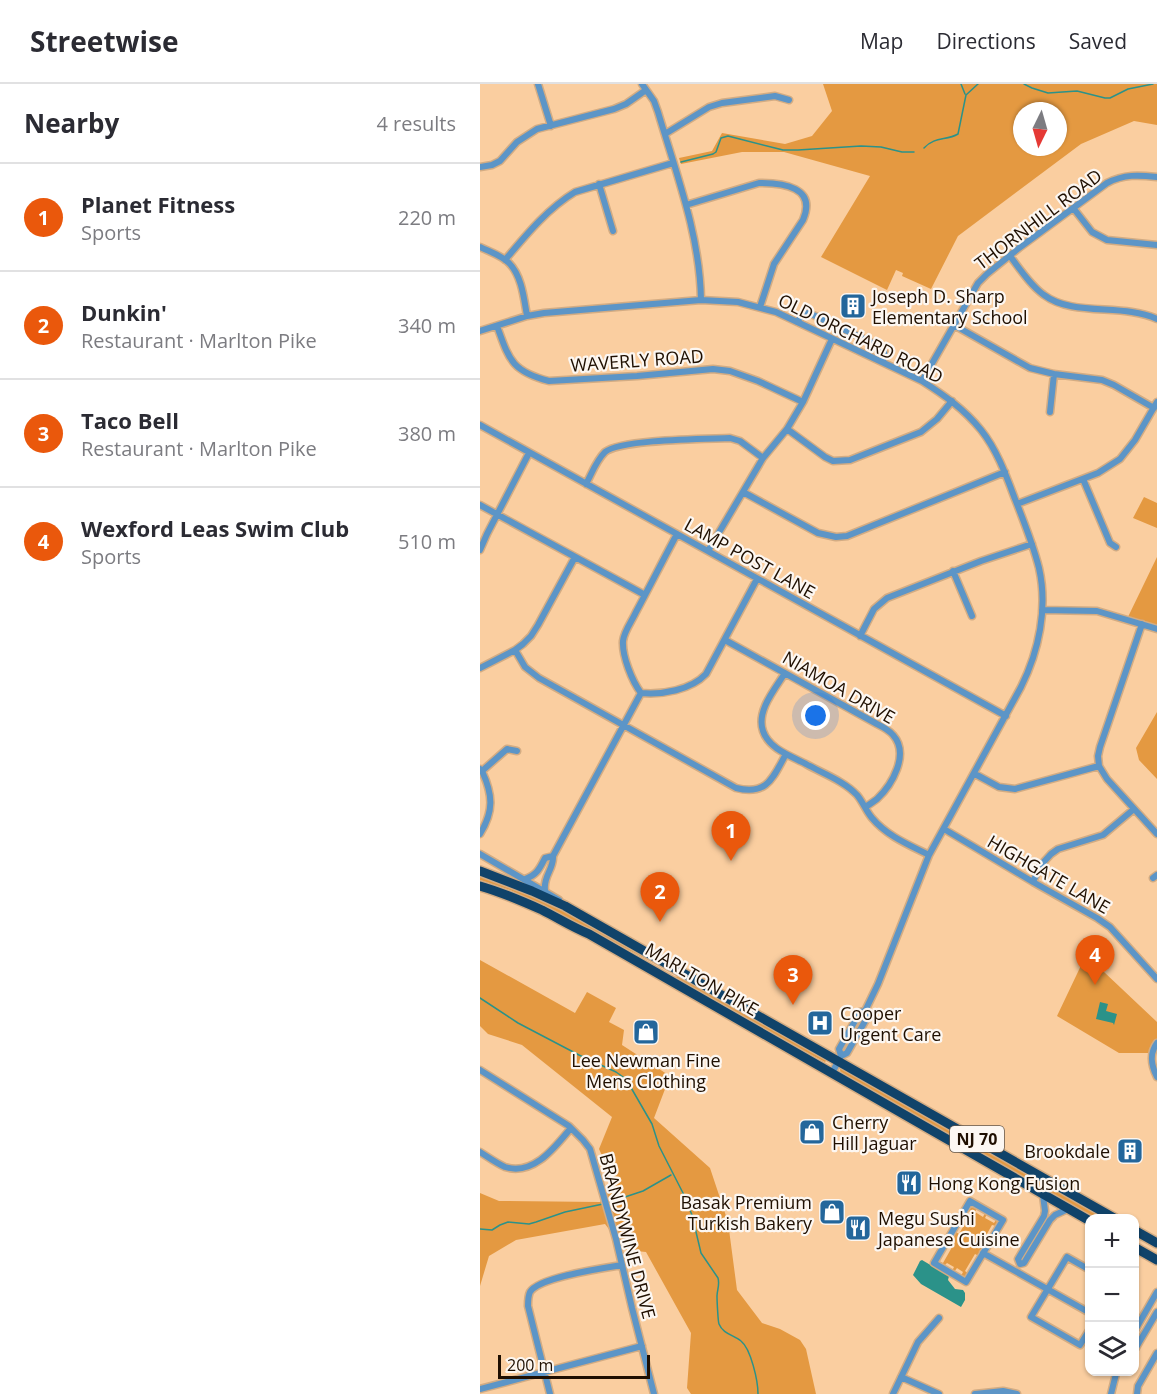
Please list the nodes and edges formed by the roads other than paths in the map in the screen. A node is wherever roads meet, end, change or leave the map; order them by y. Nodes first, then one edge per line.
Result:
1 (538, 84) edge
2 (644, 87) edge
3 (789, 100) dead end
4 (551, 126) junction
5 (665, 134) junction
6 (673, 163) junction
7 (480, 167) edge
8 (1157, 177) edge
9 (599, 184) junction
10 (686, 205) junction
11 (1074, 208) junction
12 (613, 231) dead end
13 (1157, 245) edge
14 (480, 247) edge
15 (1010, 256) junction
16 (505, 260) junction
17 (701, 300) junction
18 (760, 307) junction
19 (527, 316) junction
20 (799, 319) junction
21 (1157, 319) edge
22 (954, 325) junction
23 (497, 326) junction
24 (480, 331) edge
25 (832, 339) junction
26 (883, 362) junction
27 (1054, 374) junction
28 (922, 381) junction
29 (952, 401) junction
30 (803, 402) junction
31 (1155, 405) edge
32 (1050, 412) dead end
33 (480, 425) edge
34 (787, 429) junction
35 (529, 453) junction
36 (763, 458) junction
37 (1005, 472) junction
38 (1083, 479) junction
39 (586, 484) junction
40 (742, 492) junction
41 (1017, 504) junction
42 (480, 505) edge
43 (497, 514) junction
44 (677, 534) junction
45 (1032, 544) junction
46 (1116, 547) dead end
47 (480, 550) edge
48 (708, 551) junction
49 (575, 557) junction
50 (954, 571) junction
51 (757, 579) junction
52 (645, 595) junction
53 (1042, 610) junction
54 (972, 616) dead end
55 (1142, 624) junction
56 (1157, 629) edge
57 (860, 636) junction
58 (724, 640) junction
59 (515, 650) junction
60 (480, 668) edge
61 (785, 673) junction
62 (640, 693) junction
63 (1006, 716) junction
64 (624, 725) junction
65 (517, 751) dead end
66 (786, 754) junction
67 (1099, 766) junction
68 (481, 770) edge
69 (975, 774) junction
70 (865, 807) junction
71 (1134, 809) junction
72 (944, 829) junction
73 (480, 834) edge
74 (1157, 834) edge
75 (480, 854) edge
76 (929, 855) junction
77 (553, 856) junction
78 (480, 871) edge
79 (525, 879) junction
80 (1033, 882) junction
81 (480, 886) edge
82 (545, 890) junction
83 (579, 914) junction
84 (656, 972) junction
85 (684, 974) junction
86 (1157, 978) edge
87 (1157, 1043) edge
88 (839, 1058) junction
89 (480, 1070) edge
90 (832, 1072) junction
91 (1157, 1077) edge
92 (571, 1128) junction
93 (480, 1152) edge
94 (1043, 1195) junction
95 (1068, 1209) junction
96 (1107, 1214) edge
97 (1085, 1219) edge
98 (1139, 1233) edge
99 (1157, 1243) edge
100 (1139, 1250) edge
101 (983, 1253) junction
102 (1157, 1260) edge
103 (622, 1264) junction
104 (1020, 1264) junction
105 (1086, 1268) edge
106 (1015, 1271) junction
107 (1047, 1289) junction
108 (1157, 1292) edge
109 (1085, 1311) edge
110 (1157, 1312) edge
111 (939, 1318) dead end
112 (1139, 1323) edge
113 (1085, 1336) edge
114 (1139, 1343) edge
115 (642, 1346) junction
116 (1157, 1353) edge
117 (545, 1372) junction
118 (1117, 1376) edge
119 (901, 1377) junction
120 (480, 1389) edge
121 (481, 1394) edge
122 (550, 1394) edge
123 (654, 1394) edge
124 (893, 1394) edge
125 (939, 1394) edge
126 (975, 1394) edge
127 (1017, 1394) edge
128 (1111, 1394) edge
129 (1137, 1394) edge

1 - 4 street
2 - 4 street
2 - 5 street
3 - 5 street
4 - 7 street
5 - 6 street
6 - 9 street
6 - 10 street
8 - 11 street, THORNHILL ROAD
9 - 12 street
9 - 16 street
10 - 17 street
10 - 18 street
11 - 13 street
11 - 15 street, THORNHILL ROAD
14 - 16 street
15 - 21 street
15 - 22 street, THORNHILL ROAD
16 - 19 street
17 - 18 street, OLD ORCHARD ROAD
17 - 19 street, OLD ORCHARD ROAD
18 - 20 street, OLD ORCHARD ROAD
19 - 23 street, OLD ORCHARD ROAD
20 - 25 street, OLD ORCHARD ROAD
20 - 26 street
22 - 27 street
22 - 28 street, THORNHILL ROAD
23 - 24 street, OLD ORCHARD ROAD
23 - 30 street, WAVERLY ROAD
25 - 26 street, OLD ORCHARD ROAD
25 - 30 street
26 - 28 street, OLD ORCHARD ROAD
27 - 31 street
27 - 32 street
28 - 29 street, OLD ORCHARD ROAD
29 - 34 street
29 - 37 street, OLD ORCHARD ROAD
30 - 34 street
31 - 38 street
33 - 35 street, LAMP POST LANE
34 - 36 street
35 - 39 street, LAMP POST LANE
35 - 43 street
36 - 39 street
36 - 40 street
37 - 40 street
37 - 41 street, OLD ORCHARD ROAD
38 - 41 street
38 - 46 street
39 - 44 street, LAMP POST LANE
40 - 48 street
41 - 45 street, OLD ORCHARD ROAD
42 - 43 street
43 - 47 street
43 - 49 street
44 - 48 street, LAMP POST LANE
44 - 52 street
45 - 50 street
45 - 53 street, OLD ORCHARD ROAD
48 - 51 street, LAMP POST LANE
49 - 52 street
49 - 59 street
50 - 54 street
50 - 57 street
51 - 57 street, LAMP POST LANE
51 - 58 street
52 - 62 street
53 - 55 street
53 - 63 street, OLD ORCHARD ROAD
55 - 56 street
55 - 67 street
57 - 63 street, LAMP POST LANE
58 - 61 street, NIAMOA DRIVE
58 - 62 street
59 - 60 street
59 - 64 street
61 - 66 street
61 - 70 street, NIAMOA DRIVE
62 - 64 street
63 - 69 street, OLD ORCHARD ROAD
64 - 66 street
64 - 77 street
65 - 68 street
66 - 70 street
67 - 69 street
67 - 71 street
68 - 73 street
69 - 72 street, OLD ORCHARD ROAD
70 - 76 street
71 - 74 street
71 - 80 street
72 - 76 street, OLD ORCHARD ROAD
72 - 80 street, HIGHGATE LANE
75 - 79 street
76 - 88 street, OLD ORCHARD ROAD
77 - 79 street
77 - 82 street
78 - 83 highway, MARLTON PIKE / NJ 70
79 - 82 street
80 - 86 street, HIGHGATE LANE
81 - 84 highway, MARLTON PIKE / NJ 70
82 - 83 street
83 - 85 highway, MARLTON PIKE / NJ 70
84 - 85 highway
84 - 90 highway, MARLTON PIKE / NJ 70
85 - 88 highway, MARLTON PIKE / NJ 70
87 - 91 street
88 - 90 street, OLD ORCHARD ROAD
88 - 96 highway, MARLTON PIKE / NJ 70
89 - 92 street, BRANDYWINE DRIVE
90 - 94 highway, MARLTON PIKE / NJ 70
92 - 93 street
92 - 103 street, BRANDYWINE DRIVE
94 - 95 highway, MARLTON PIKE / NJ 70
94 - 104 street
95 - 97 highway, MARLTON PIKE / NJ 70
95 - 104 street
98 - 99 highway
100 - 102 highway
101 - 101 street
101 - 106 street
103 - 115 street, BRANDYWINE DRIVE
103 - 117 street
104 - 106 street
105 - 107 street
106 - 107 street
107 - 109 street
107 - 113 street
108 - 112 street
110 - 114 street
111 - 119 street
115 - 117 street
115 - 123 street, BRANDYWINE DRIVE
116 - 129 street
117 - 120 street
117 - 122 street
118 - 128 street
119 - 124 street
119 - 125 street
120 - 121 street
126 - 127 street

